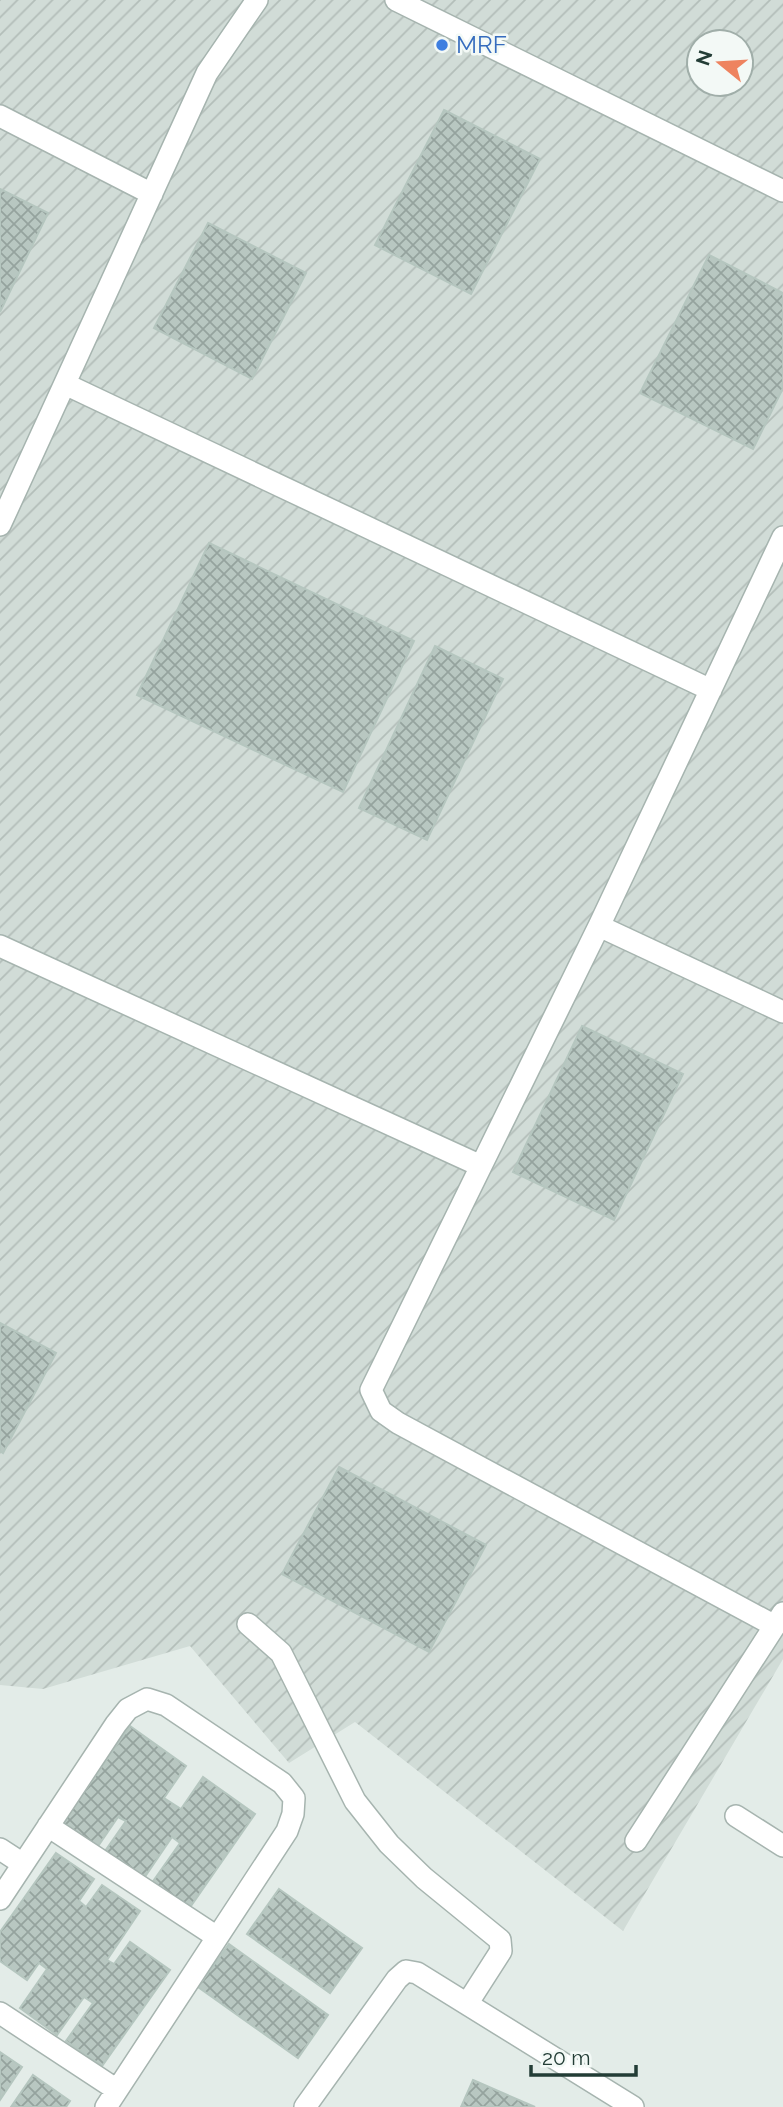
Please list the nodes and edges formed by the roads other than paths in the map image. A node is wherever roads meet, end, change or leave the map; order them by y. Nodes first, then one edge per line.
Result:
1 (257, 0) edge
2 (396, 0) edge
3 (0, 117) edge
4 (783, 191) edge
5 (152, 194) junction
6 (65, 384) junction
7 (0, 526) edge
8 (783, 537) edge
9 (711, 690) junction
10 (599, 926) junction
11 (0, 946) edge
12 (783, 1012) edge
13 (481, 1166) junction
14 (779, 1620) edge
15 (248, 1624) dead end
16 (736, 1816) dead end
17 (48, 1826) junction
18 (636, 1841) dead end
19 (783, 1846) edge
20 (0, 1849) edge
21 (23, 1864) junction
22 (0, 1899) edge
23 (217, 1937) junction
24 (467, 2004) junction
25 (0, 2013) edge
26 (112, 2099) edge
27 (305, 2107) edge
28 (633, 2107) edge

1 - 5 street
2 - 4 street
3 - 5 street
5 - 6 street
6 - 7 street
6 - 9 street
8 - 9 street
9 - 10 street
10 - 12 street
10 - 13 street
11 - 13 street
13 - 14 street
14 - 18 street
15 - 24 street
16 - 19 street
17 - 21 street
17 - 23 street
17 - 23 street
20 - 21 street
21 - 22 street
23 - 26 street
24 - 27 street
24 - 28 street
25 - 26 street

